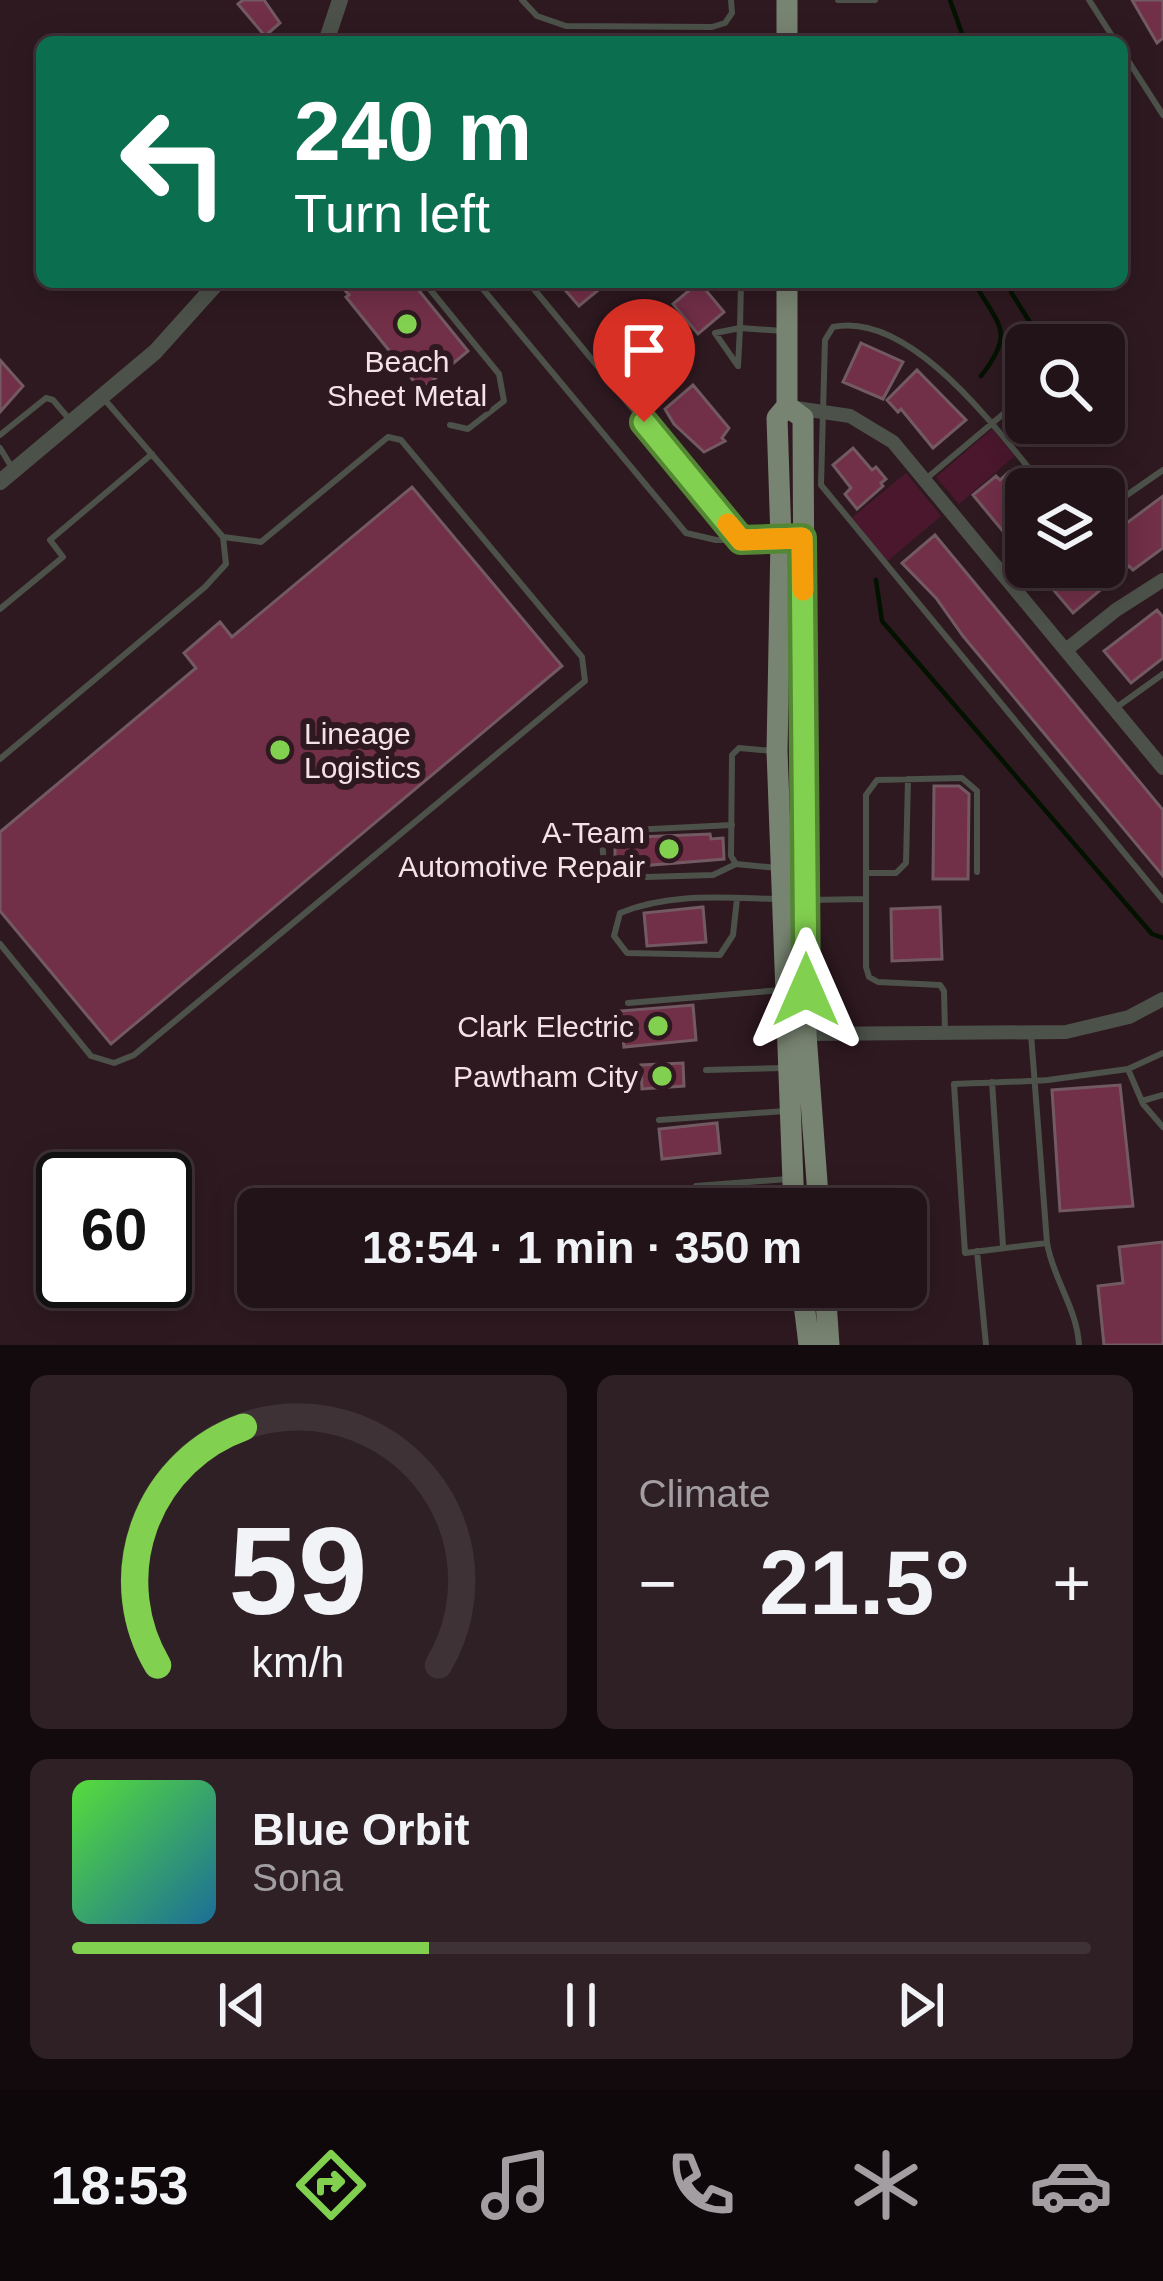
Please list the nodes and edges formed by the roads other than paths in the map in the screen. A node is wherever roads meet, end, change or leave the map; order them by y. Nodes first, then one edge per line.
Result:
1 (340, 0) edge
2 (522, 0) edge
3 (731, 0) edge
4 (787, 0) edge
5 (838, 0) edge
6 (875, 0) edge
7 (1089, 0) edge
8 (328, 36) edge
9 (787, 36) edge
10 (1112, 36) edge
11 (1128, 60) edge
12 (1163, 115) edge
13 (213, 288) edge
14 (429, 288) edge
15 (482, 288) edge
16 (533, 288) edge
17 (740, 288) edge
18 (787, 288) edge
19 (740, 328) junction
20 (787, 332) junction
21 (103, 398) junction
22 (787, 406) junction
23 (822, 412) junction
24 (1005, 413) edge
25 (72, 423) junction
26 (992, 424) junction
27 (450, 425) dead end
28 (0, 435) edge
29 (0, 448) edge
30 (152, 454) junction
31 (1029, 468) edge
32 (1163, 470) edge
33 (7, 477) edge
34 (925, 480) junction
35 (1125, 496) edge
36 (788, 533) junction
37 (223, 537) junction
38 (741, 540) junction
39 (1005, 577) edge
40 (1163, 580) edge
41 (1014, 588) edge
42 (0, 609) edge
43 (1066, 650) junction
44 (1163, 674) edge
45 (1114, 709) junction
46 (777, 752) junction
47 (0, 759) edge
48 (1163, 768) edge
49 (908, 779) junction
50 (732, 825) junction
51 (736, 864) junction
52 (781, 868) junction
53 (977, 872) dead end
54 (866, 874) junction
55 (737, 898) junction
56 (782, 899) junction
57 (866, 899) junction
58 (805, 900) junction
59 (1163, 900) edge
60 (0, 944) edge
61 (785, 990) junction
62 (1163, 999) edge
63 (628, 1003) dead end
64 (796, 1034) junction
65 (1031, 1034) junction
66 (946, 1035) junction
67 (1163, 1053) edge
68 (787, 1068) junction
69 (706, 1070) dead end
70 (1128, 1070) junction
71 (1035, 1081) junction
72 (992, 1082) junction
73 (1163, 1095) edge
74 (1142, 1101) junction
75 (788, 1111) junction
76 (658, 1120) dead end
77 (1163, 1126) edge
78 (790, 1179) junction
79 (748, 1183) junction
80 (728, 1185) junction
81 (696, 1186) dead end
82 (728, 1188) edge
83 (748, 1188) edge
84 (791, 1188) edge
85 (816, 1188) edge
86 (1046, 1243) junction
87 (1003, 1248) junction
88 (977, 1251) junction
89 (805, 1308) edge
90 (826, 1308) edge
91 (809, 1345) edge
92 (829, 1345) edge
93 (986, 1345) edge
94 (1079, 1345) edge

1 - 8 street
2 - 3 lane
4 - 9 main road
5 - 6 lane
7 - 10 lane
11 - 12 lane
13 - 21 street
14 - 27 lane
15 - 38 lane
16 - 38 lane
17 - 19 lane
18 - 20 main road
19 - 19 lane
19 - 20 lane
20 - 22 main road
21 - 25 street
21 - 30 lane
22 - 23 street
22 - 36 main road
23 - 26 lane
23 - 34 street
23 - 59 lane
24 - 26 lane
25 - 28 lane
25 - 33 street
26 - 31 lane
26 - 34 lane
29 - 33 lane
30 - 37 lane
30 - 42 lane
32 - 35 lane
34 - 39 street
36 - 38 lane
36 - 46 main road
36 - 58 main road
37 - 47 lane
37 - 60 lane
40 - 43 street
41 - 43 street
43 - 45 street
44 - 45 lane
45 - 48 street
46 - 50 lane
46 - 52 main road
49 - 53 lane
49 - 54 lane
49 - 54 lane
50 - 51 lane
50 - 51 lane
51 - 52 lane
52 - 56 main road
54 - 57 lane
55 - 55 lane
55 - 56 lane
56 - 61 main road
57 - 58 lane
57 - 66 lane
58 - 64 main road
61 - 63 lane
61 - 64 main road
62 - 65 street
64 - 66 street
64 - 68 main road
64 - 85 main road
65 - 66 street
65 - 71 lane
67 - 70 lane
68 - 69 lane
68 - 75 main road
70 - 71 lane
70 - 74 lane
71 - 72 lane
71 - 86 lane
72 - 87 lane
72 - 88 lane
73 - 74 lane
74 - 77 lane
75 - 76 lane
75 - 78 main road
78 - 79 lane
78 - 84 main road
79 - 80 lane
79 - 83 lane
80 - 81 lane
80 - 82 lane
86 - 87 lane
86 - 94 lane
87 - 88 lane
88 - 93 lane
89 - 91 main road
90 - 92 main road

